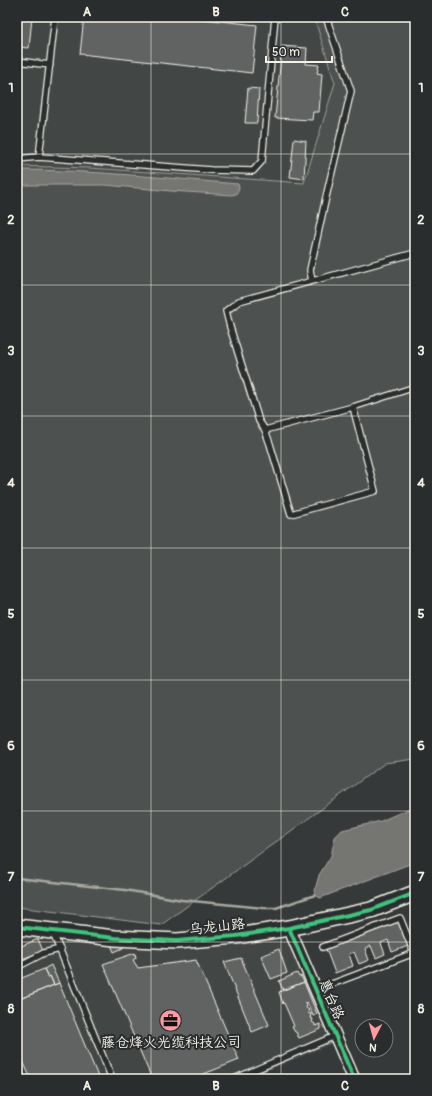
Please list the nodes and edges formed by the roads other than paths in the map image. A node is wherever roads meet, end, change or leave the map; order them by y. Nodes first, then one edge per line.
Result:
1 (55, 17) edge
2 (275, 17) edge
3 (326, 17) edge
4 (17, 61) edge
5 (50, 65) junction
6 (39, 157) junction
7 (17, 159) edge
8 (415, 253) edge
9 (312, 281) junction
10 (415, 387) edge
11 (353, 407) junction
12 (265, 430) junction
13 (415, 894) edge
14 (17, 927) edge
15 (289, 928) junction
16 (52, 931) junction
17 (323, 947) dead end
18 (60, 949) junction
19 (17, 967) edge
20 (316, 990) junction
21 (336, 1036) junction
22 (17, 1066) edge
23 (22, 1079) edge
24 (112, 1079) edge
25 (234, 1079) edge
26 (354, 1079) edge

1 - 5 lane
2 - 6 lane
3 - 9 lane
4 - 5 lane
5 - 6 lane
6 - 7 lane
8 - 9 lane
9 - 12 lane
10 - 11 lane
11 - 12 lane
11 - 12 lane
13 - 15 street, 乌龙山路
14 - 16 street, 乌龙山路
15 - 16 street, 乌龙山路
15 - 20 street, 惠台路
16 - 18 lane
17 - 20 lane
18 - 19 lane
18 - 24 lane
20 - 21 street, 惠台路
21 - 25 lane
21 - 26 street, 惠台路
22 - 23 lane

